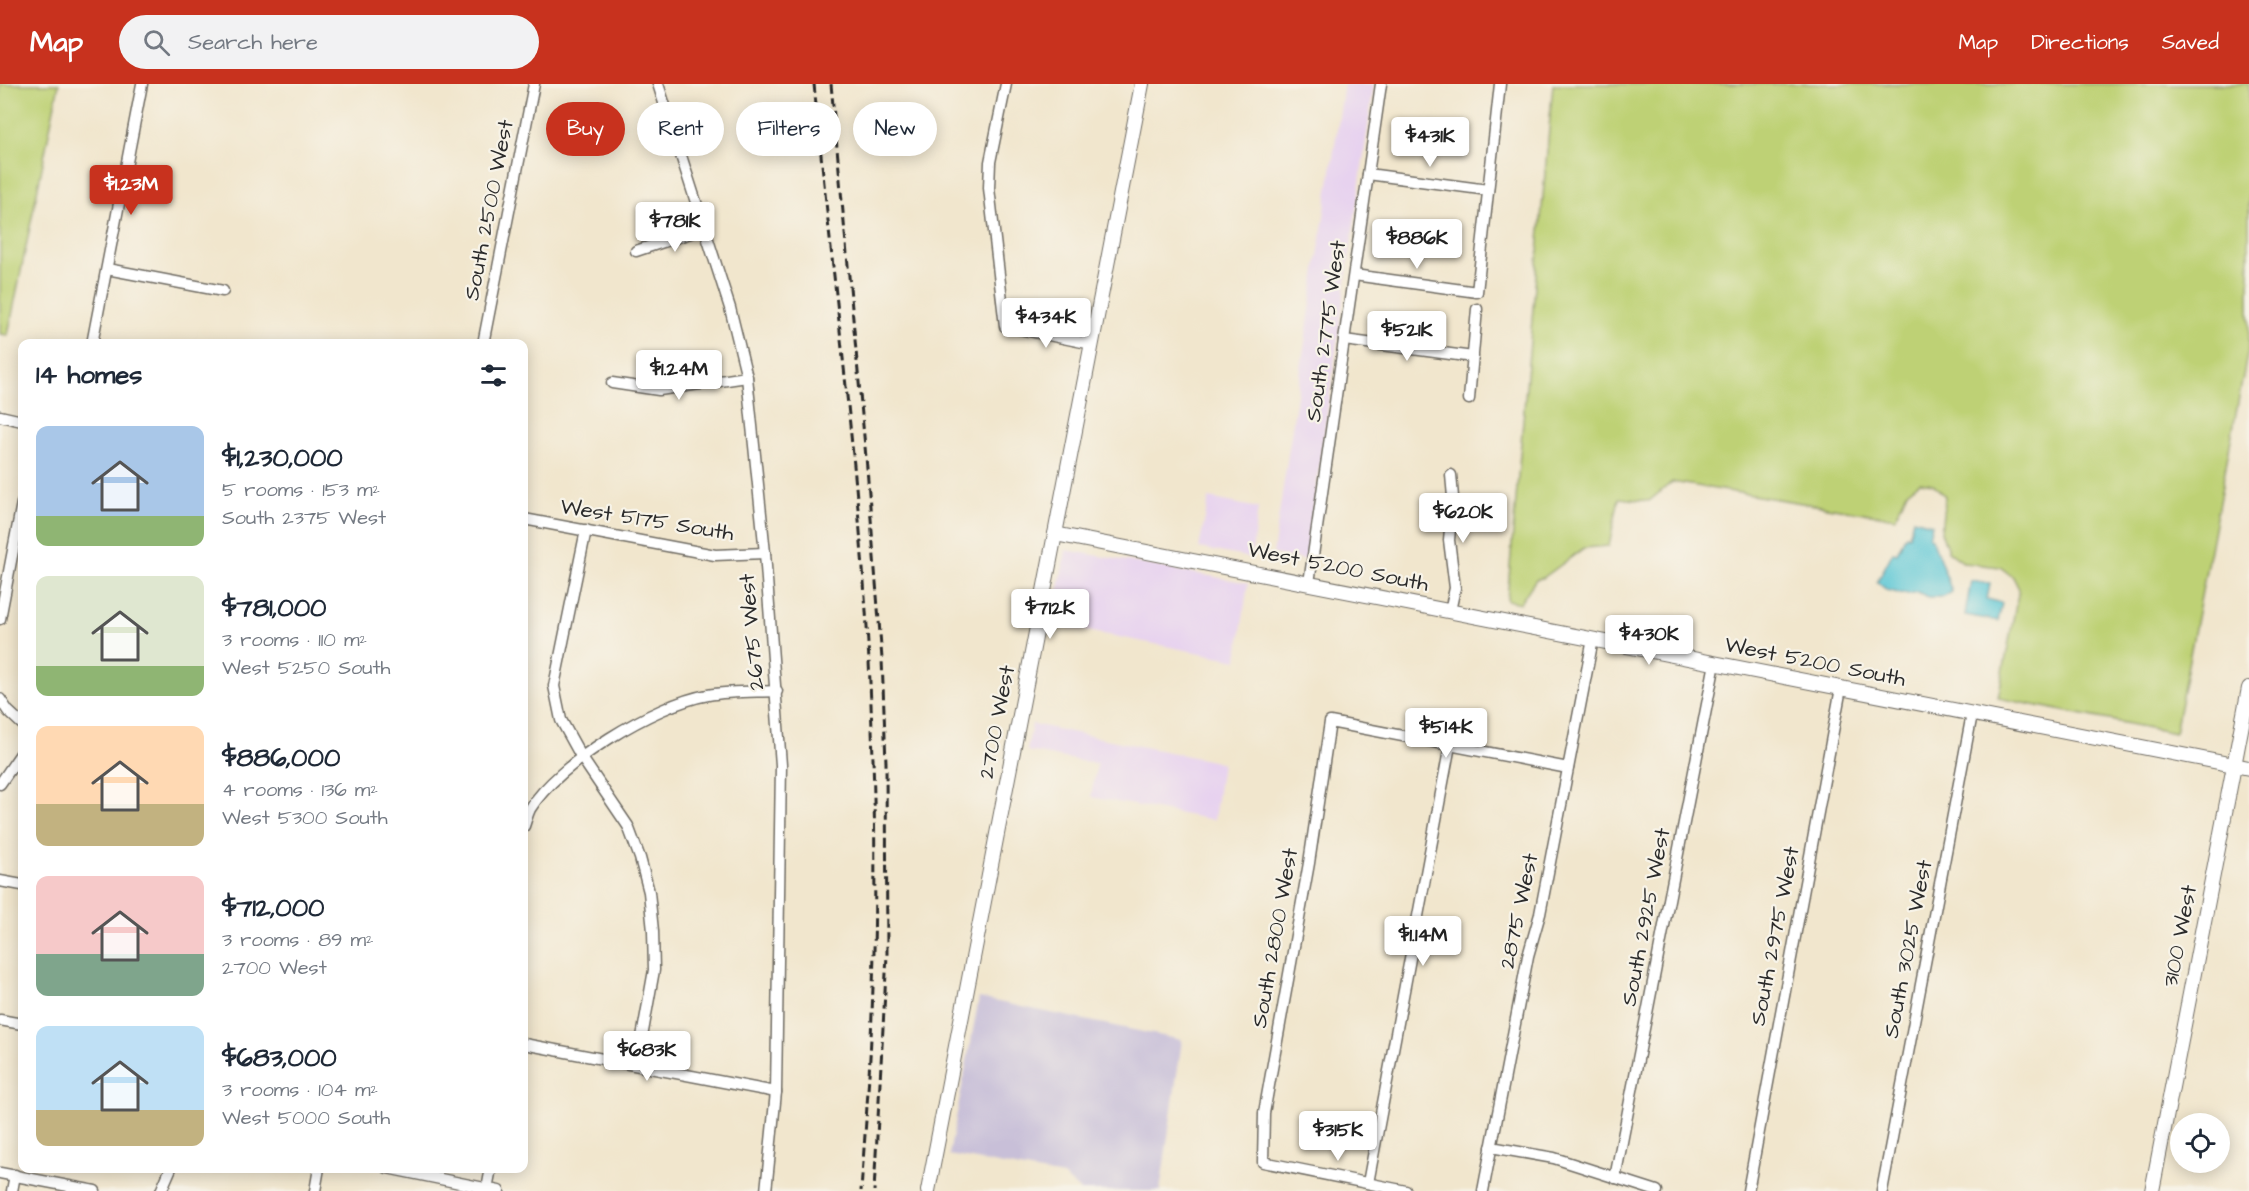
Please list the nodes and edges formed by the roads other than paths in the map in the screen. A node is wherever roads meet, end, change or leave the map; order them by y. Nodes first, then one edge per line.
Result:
1 (142, 84) edge
2 (534, 84) edge
3 (658, 84) edge
4 (1006, 84) edge
5 (1142, 84) edge
6 (1381, 84) edge
7 (1500, 84) edge
8 (1368, 174) junction
9 (1488, 190) junction
10 (705, 228) junction
11 (636, 251) dead end
12 (107, 269) junction
13 (1354, 276) junction
14 (223, 291) dead end
15 (1477, 309) dead end
16 (93, 339) edge
17 (484, 339) edge
18 (1344, 340) junction
19 (1092, 344) junction
20 (1473, 357) junction
21 (747, 377) junction
22 (612, 383) dead end
23 (1469, 399) dead end
24 (0, 416) edge
25 (18, 420) edge
26 (1451, 475) dead end
27 (528, 520) edge
28 (18, 524) edge
29 (586, 530) junction
30 (1055, 534) junction
31 (765, 553) junction
32 (1309, 584) junction
33 (1450, 611) junction
34 (0, 619) edge
35 (1593, 639) junction
36 (1715, 663) junction
37 (1841, 688) junction
38 (2249, 688) edge
39 (777, 691) junction
40 (0, 699) edge
41 (1972, 714) junction
42 (18, 720) edge
43 (1450, 745) junction
44 (18, 758) edge
45 (582, 758) junction
46 (2234, 765) junction
47 (1568, 768) junction
48 (2249, 768) edge
49 (0, 784) edge
50 (528, 815) edge
51 (0, 881) edge
52 (18, 884) edge
53 (0, 1020) edge
54 (18, 1023) edge
55 (528, 1045) edge
56 (637, 1065) junction
57 (776, 1092) junction
58 (1491, 1147) junction
59 (0, 1173) edge
60 (169, 1173) edge
61 (318, 1173) edge
62 (411, 1173) edge
63 (490, 1173) edge
64 (15, 1175) junction
65 (1615, 1178) junction
66 (1368, 1183) junction
67 (487, 1189) junction
68 (12, 1191) edge
69 (95, 1191) edge
70 (161, 1191) edge
71 (315, 1191) edge
72 (499, 1191) edge
73 (766, 1191) edge
74 (928, 1191) edge
75 (1406, 1191) edge
76 (1483, 1191) edge
77 (1657, 1191) edge
78 (1748, 1191) edge
79 (1882, 1191) edge
80 (2152, 1191) edge

1 - 12 street
2 - 17 street, South 2500 West
3 - 10 street, 2675 West
4 - 19 street
5 - 19 street, 2700 West
6 - 8 street, South 2775 West
7 - 9 street
8 - 9 street
8 - 13 street, South 2775 West
9 - 13 street
10 - 11 street
10 - 21 street, 2675 West
12 - 14 street
12 - 16 street
13 - 18 street, South 2775 West
15 - 20 street
18 - 20 street
18 - 32 street, South 2775 West
19 - 30 street, 2700 West
20 - 23 street
21 - 22 street
21 - 31 street, 2675 West
24 - 25 street
26 - 33 street
27 - 29 street, West 5175 South
28 - 34 street
29 - 31 street, West 5175 South
29 - 45 street
30 - 32 street, West 5200 South
30 - 74 street, 2700 West
31 - 39 street, 2675 West
32 - 33 street, West 5200 South
33 - 35 street, West 5200 South
35 - 36 street, West 5200 South
35 - 47 street, 2875 West
36 - 37 street, West 5200 South
36 - 65 street, South 2925 West
37 - 41 street, West 5200 South
37 - 78 street, South 2975 West
38 - 46 street, 3100 West
39 - 45 street
39 - 57 street, 2675 West
40 - 42 street
41 - 46 street, West 5200 South
41 - 79 street, South 3025 West
43 - 47 street
43 - 66 street
43 - 66 street, South 2800 West
44 - 49 street
45 - 50 street
45 - 56 street
46 - 48 street, West 5200 South
46 - 80 street, 3100 West
47 - 58 street, 2875 West
51 - 52 street
53 - 54 street
55 - 56 street
56 - 57 street
57 - 73 street, 2675 West
58 - 65 street
58 - 76 street, 2875 West
59 - 64 street
60 - 70 street
61 - 71 street
62 - 67 street
63 - 67 street
64 - 68 street
64 - 69 street
65 - 77 street
66 - 75 street
67 - 72 street

